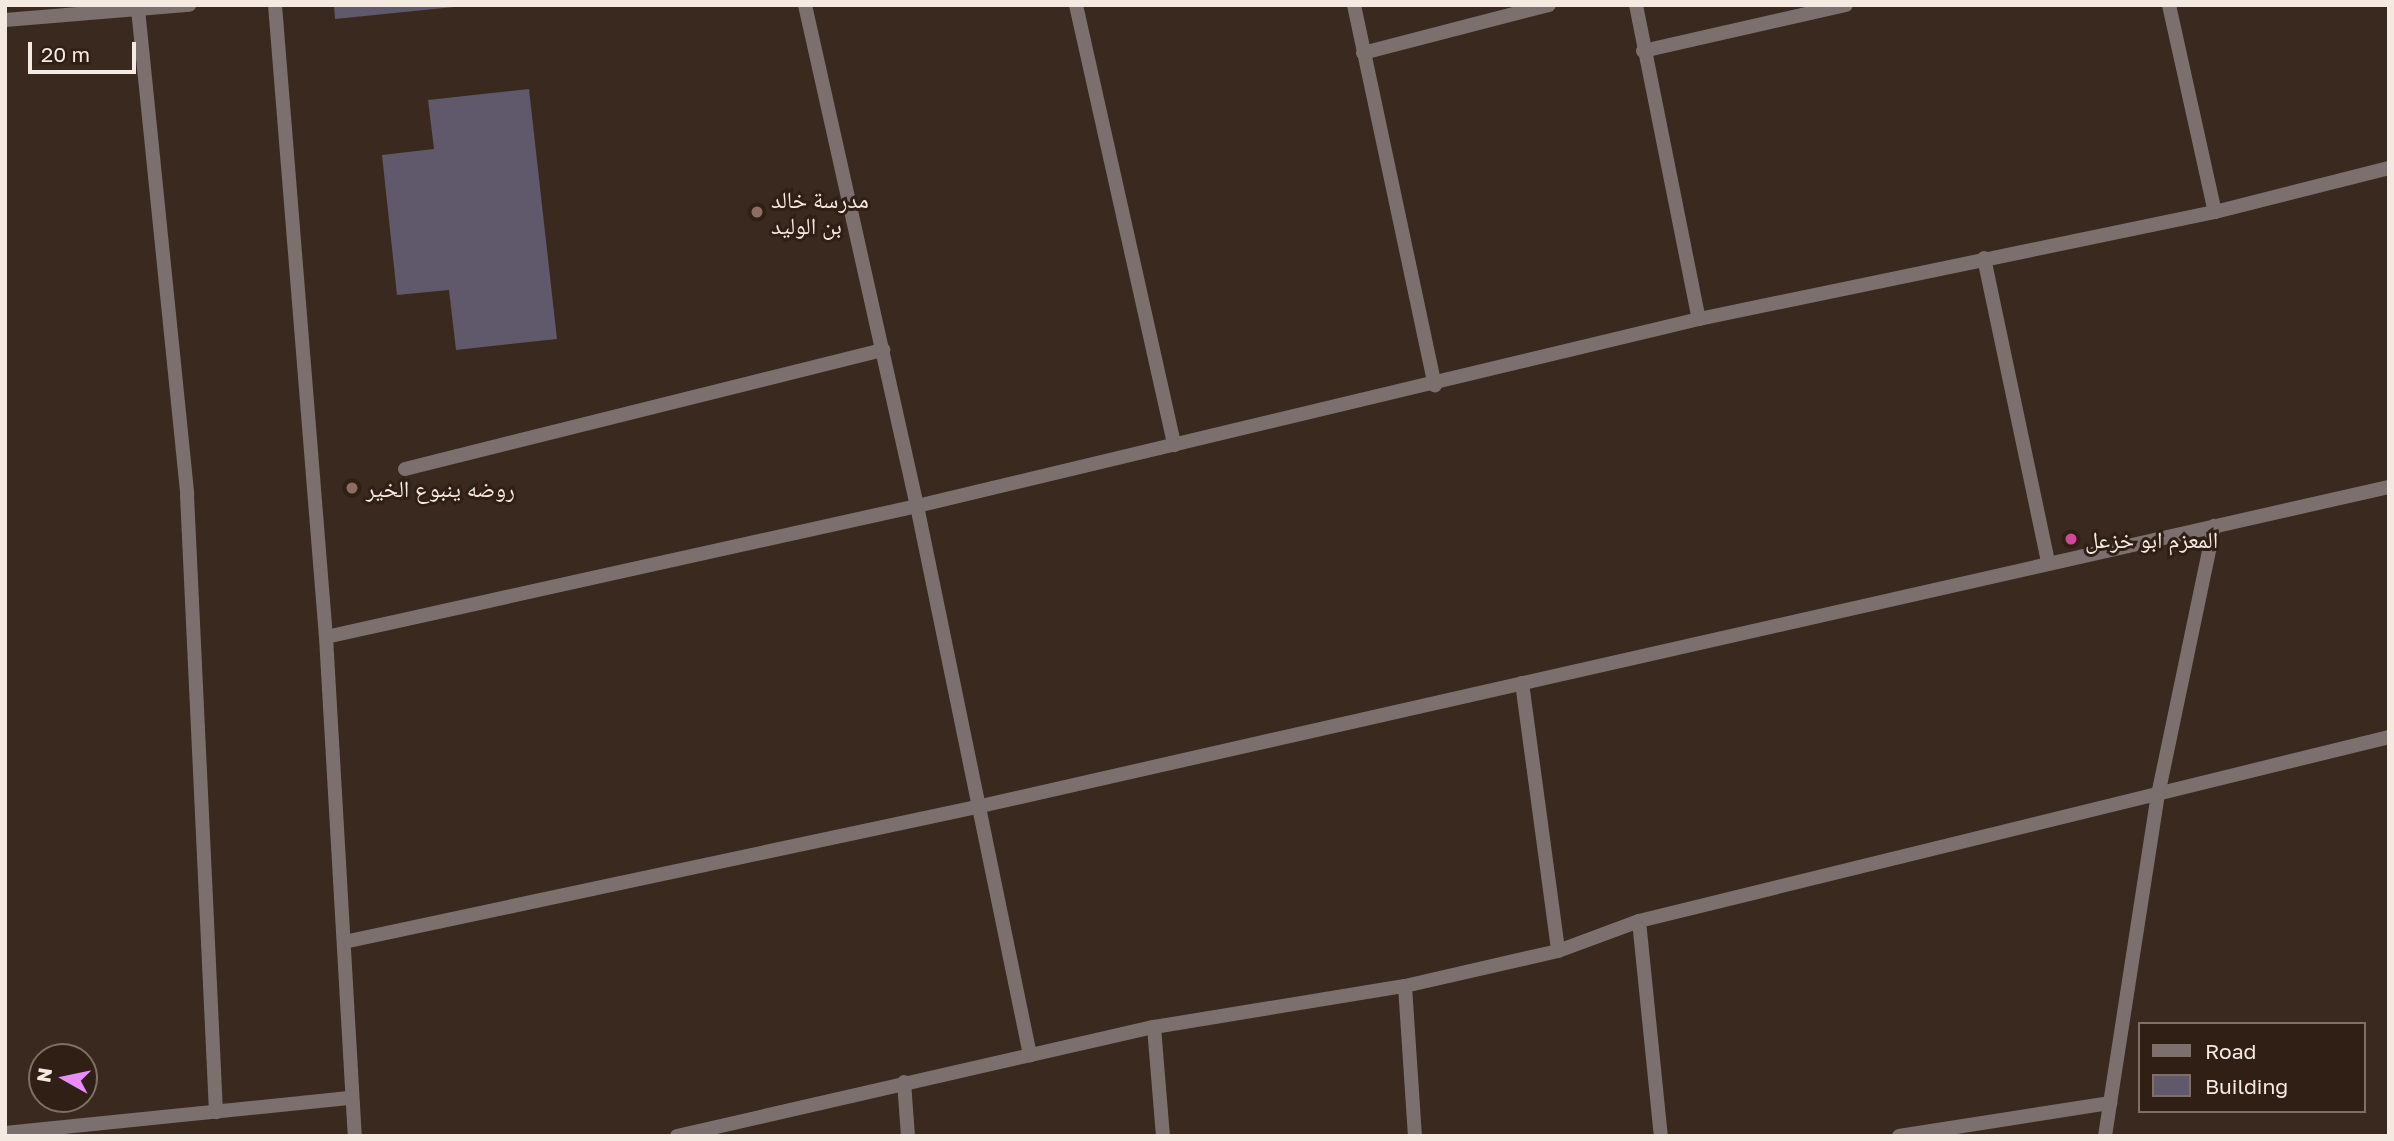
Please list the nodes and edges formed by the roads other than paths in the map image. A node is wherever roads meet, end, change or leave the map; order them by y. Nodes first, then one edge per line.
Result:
1 (189, 5) edge
2 (275, 5) edge
3 (805, 5) edge
4 (1076, 5) edge
5 (1354, 5) edge
6 (1549, 5) edge
7 (1636, 5) edge
8 (1846, 5) edge
9 (2169, 5) edge
10 (138, 9) junction
11 (5, 20) edge
12 (1643, 51) junction
13 (1363, 53) junction
14 (2389, 168) edge
15 (2215, 212) junction
16 (1984, 258) junction
17 (1699, 319) junction
18 (883, 350) junction
19 (1435, 385) junction
20 (1174, 444) junction
21 (405, 469) dead end
22 (2389, 487) edge
23 (917, 506) junction
24 (2214, 526) junction
25 (2048, 562) junction
26 (326, 637) junction
27 (1522, 682) junction
28 (2389, 737) edge
29 (2158, 795) junction
30 (981, 806) junction
31 (1639, 920) junction
32 (344, 942) junction
33 (1558, 951) junction
34 (1405, 986) junction
35 (1154, 1027) junction
36 (1030, 1055) junction
37 (904, 1083) junction
38 (351, 1098) junction
39 (2110, 1103) junction
40 (216, 1112) junction
41 (5, 1133) edge
42 (355, 1136) edge
43 (677, 1136) edge
44 (908, 1136) edge
45 (1163, 1136) edge
46 (1415, 1136) edge
47 (1661, 1136) edge
48 (1899, 1136) edge
49 (2105, 1136) edge

1 - 10 street
2 - 26 street
3 - 18 street
4 - 20 street
5 - 13 street
6 - 13 street
7 - 12 street
8 - 12 street
9 - 15 street
10 - 11 street
10 - 40 street
12 - 17 street
13 - 19 street
14 - 15 street
15 - 16 street
16 - 17 street
16 - 25 street
17 - 19 street
18 - 21 street
18 - 23 street
19 - 20 street
20 - 23 street
22 - 24 street
23 - 26 street
23 - 30 street
24 - 25 street
24 - 29 street
25 - 27 street
26 - 32 street
27 - 30 street
27 - 33 street
28 - 29 street
29 - 31 street
29 - 39 street
30 - 32 street
30 - 36 street
31 - 33 street
31 - 47 street
32 - 38 street
33 - 34 street
34 - 35 street
34 - 46 street
35 - 36 street
35 - 45 street
36 - 37 street
37 - 43 street
37 - 44 street
38 - 40 street
38 - 42 street
39 - 48 street
39 - 49 street
40 - 41 street

